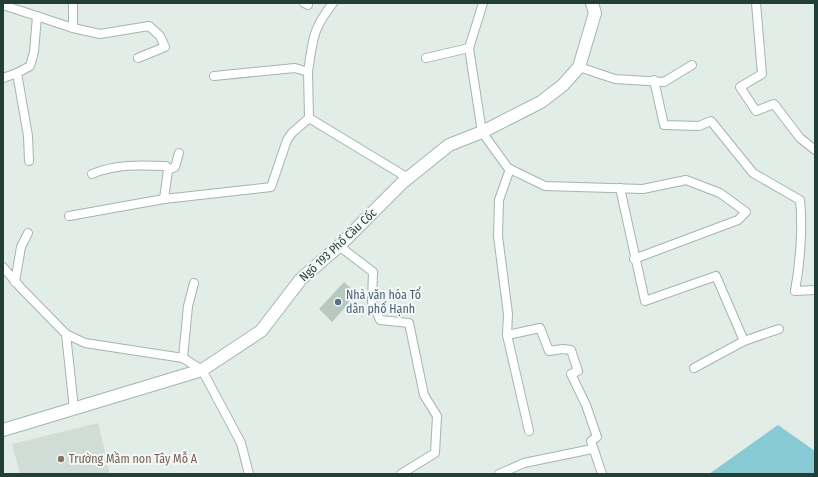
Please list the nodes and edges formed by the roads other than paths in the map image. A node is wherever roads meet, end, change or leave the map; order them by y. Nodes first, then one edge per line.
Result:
1 (74, 3) edge
2 (333, 3) edge
3 (484, 3) edge
4 (592, 3) edge
5 (756, 3) edge
6 (3, 5) edge
7 (37, 16) junction
8 (73, 28) junction
9 (469, 48) junction
10 (138, 58) dead end
11 (426, 58) dead end
12 (692, 65) dead end
13 (579, 67) junction
14 (308, 72) junction
15 (17, 73) junction
16 (214, 76) dead end
17 (3, 78) edge
18 (654, 80) junction
19 (308, 118) junction
20 (482, 132) junction
21 (815, 150) edge
22 (179, 153) dead end
23 (29, 160) dead end
24 (510, 169) junction
25 (168, 170) junction
26 (92, 174) dead end
27 (408, 178) junction
28 (620, 188) junction
29 (164, 199) junction
30 (69, 216) dead end
31 (28, 233) dead end
32 (339, 246) junction
33 (634, 260) junction
34 (3, 267) edge
35 (15, 282) junction
36 (194, 283) dead end
37 (815, 290) edge
38 (779, 329) dead end
39 (66, 334) junction
40 (507, 335) junction
41 (744, 341) junction
42 (183, 358) junction
43 (694, 368) dead end
44 (202, 370) junction
45 (74, 409) junction
46 (3, 430) edge
47 (529, 431) dead end
48 (592, 449) junction
49 (248, 474) edge
50 (401, 474) edge
51 (499, 474) edge
52 (602, 474) edge

1 - 8 lane
2 - 14 lane
3 - 9 lane
4 - 13 street, Ngõ 193 Phố Cầu Cốc
5 - 21 lane
6 - 7 lane
7 - 8 lane
7 - 15 lane
8 - 10 lane
9 - 11 lane
9 - 20 lane
12 - 18 lane
13 - 18 lane
13 - 20 street, Ngõ 193 Phố Cầu Cốc
14 - 16 lane
14 - 19 lane
15 - 17 lane
15 - 23 lane
18 - 37 lane
19 - 27 lane
19 - 29 lane
20 - 24 lane
20 - 27 street, Ngõ 193 Phố Cầu Cốc
22 - 25 lane
24 - 28 lane
24 - 40 lane
25 - 26 lane
25 - 29 lane
27 - 32 street, Ngõ 193 Phố Cầu Cốc
28 - 33 lane
28 - 33 lane
29 - 30 lane
31 - 35 lane
32 - 44 street, Ngõ 193 Phố Cầu Cốc
32 - 50 lane
33 - 41 lane
34 - 35 lane
35 - 39 lane
36 - 42 lane
38 - 41 lane
39 - 42 lane
39 - 45 lane
40 - 47 lane
40 - 48 lane
41 - 43 lane
42 - 44 lane
44 - 45 street, Ngõ 193 Phố Cầu Cốc
44 - 49 lane
45 - 46 street, Ngõ 193 Phố Cầu Cốc
48 - 51 lane
48 - 52 lane

